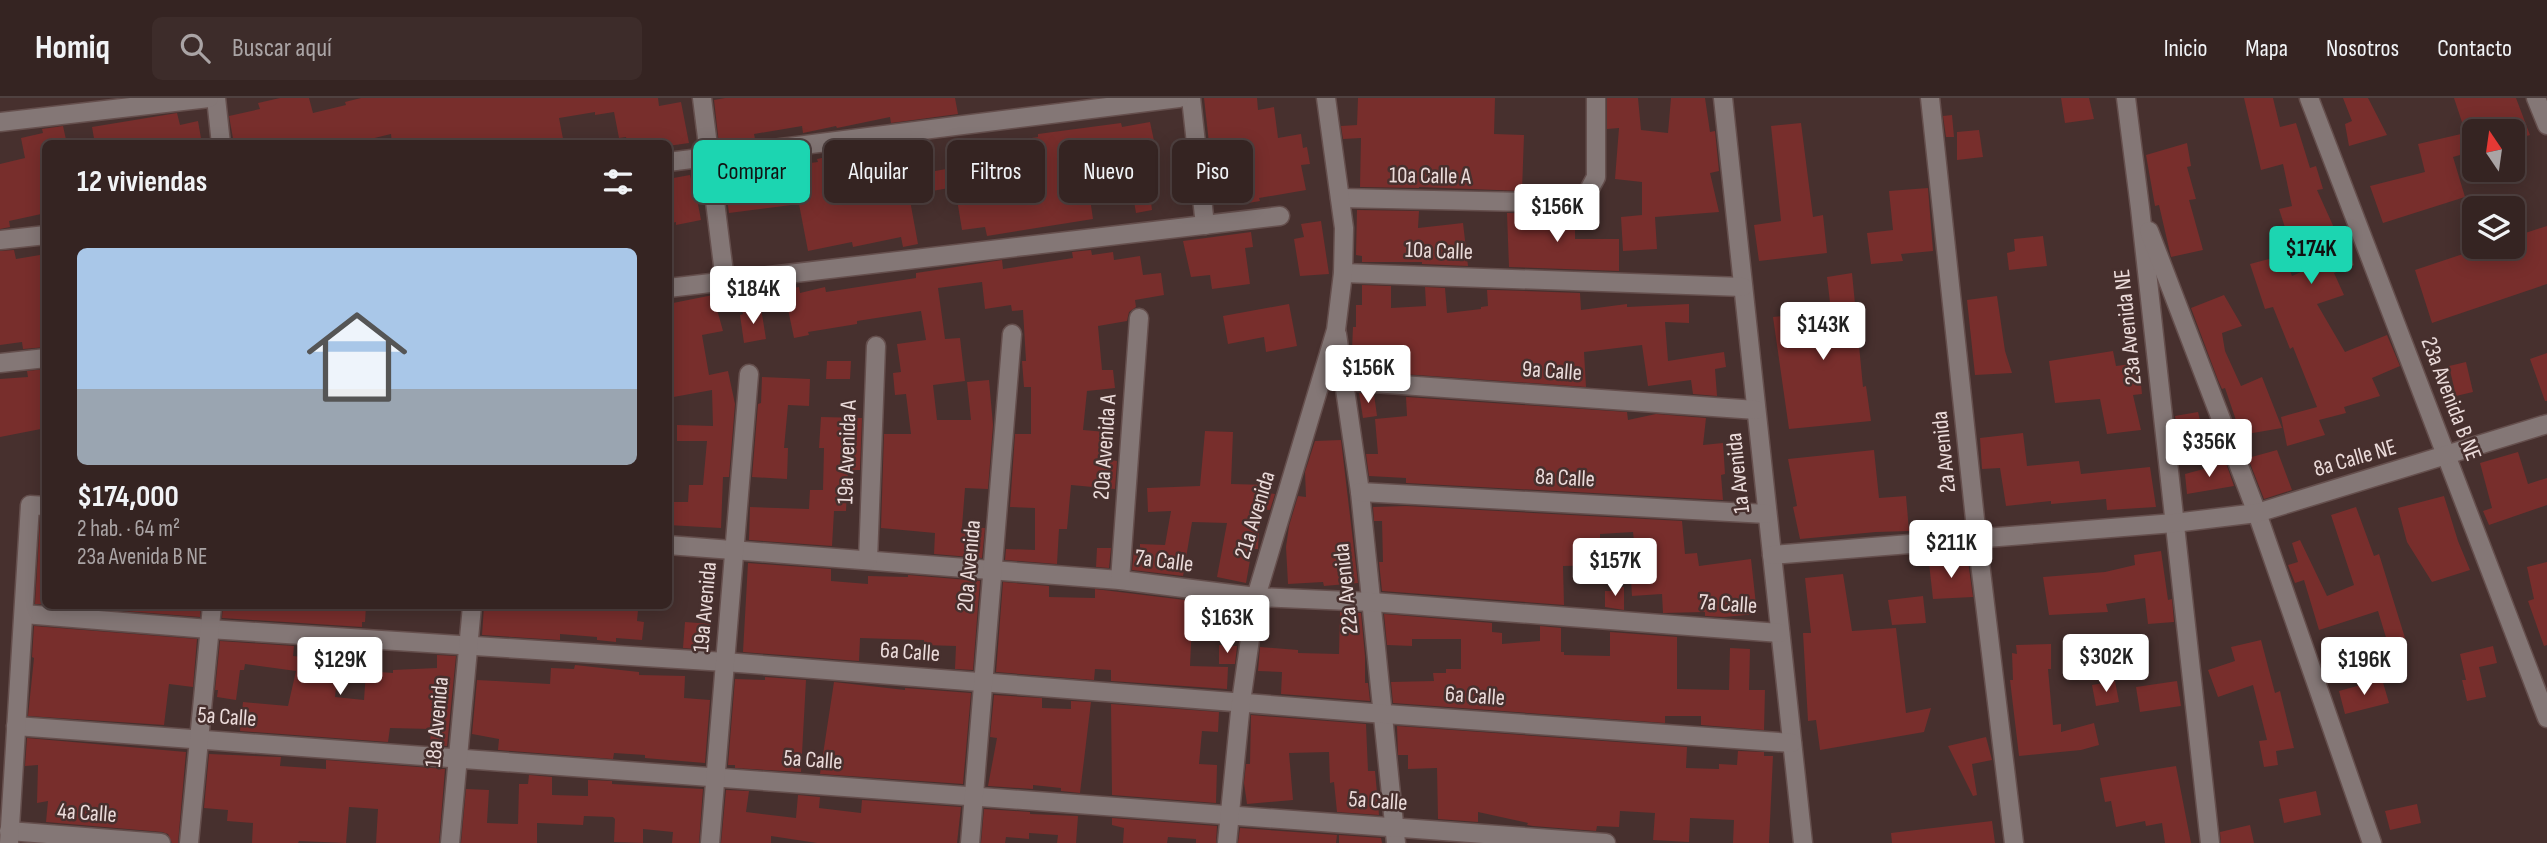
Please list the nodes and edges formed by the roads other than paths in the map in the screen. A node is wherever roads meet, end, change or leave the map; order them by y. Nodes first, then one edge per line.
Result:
1 (209, 98) edge
2 (216, 98) edge
3 (702, 98) edge
4 (1179, 98) edge
5 (1192, 98) edge
6 (1326, 98) edge
7 (1596, 98) edge
8 (1723, 98) edge
9 (1930, 98) edge
10 (2126, 98) edge
11 (2309, 98) edge
12 (2536, 98) edge
13 (0, 122) edge
14 (2547, 125) edge
15 (221, 140) edge
16 (707, 140) edge
17 (810, 144) edge
18 (693, 159) edge
19 (672, 162) edge
20 (1340, 198) junction
21 (715, 203) edge
22 (2140, 208) junction
23 (1280, 216) dead end
24 (1205, 225) junction
25 (42, 235) edge
26 (0, 240) edge
27 (1343, 272) junction
28 (726, 281) junction
29 (1743, 287) junction
30 (672, 288) edge
31 (1139, 318) dead end
32 (1336, 330) junction
33 (1012, 334) dead end
34 (876, 346) dead end
35 (42, 358) edge
36 (0, 363) edge
37 (749, 374) dead end
38 (1345, 381) junction
39 (1756, 410) junction
40 (2547, 425) edge
41 (2446, 457) junction
42 (1360, 492) junction
43 (38, 505) edge
44 (2257, 513) junction
45 (1768, 514) junction
46 (2174, 523) junction
47 (1978, 538) junction
48 (672, 545) edge
49 (734, 551) junction
50 (1772, 555) junction
51 (867, 560) junction
52 (993, 570) junction
53 (1120, 580) junction
54 (1256, 597) junction
55 (1372, 601) junction
56 (212, 609) edge
57 (472, 609) edge
58 (24, 614) junction
59 (209, 629) junction
60 (1780, 632) junction
61 (468, 646) junction
62 (725, 662) junction
63 (984, 682) junction
64 (1241, 702) junction
65 (1385, 714) junction
66 (2547, 718) edge
67 (16, 726) junction
68 (199, 739) junction
69 (1792, 743) junction
70 (458, 758) junction
71 (715, 777) junction
72 (974, 796) junction
73 (1229, 815) junction
74 (1395, 835) edge
75 (9, 837) edge
76 (161, 843) edge
77 (189, 843) edge
78 (450, 843) edge
79 (709, 843) edge
80 (970, 843) edge
81 (1227, 843) edge
82 (1606, 843) edge
83 (1802, 843) edge
84 (2014, 843) edge
85 (2210, 843) edge
86 (2372, 843) edge

1 - 13 street
2 - 15 street
3 - 16 street
4 - 17 street
5 - 24 street
6 - 20 street
7 - 20 street, 10a Calle A
8 - 29 street, 1a Avenida
9 - 47 street, 2a Avenida
10 - 22 street, 23a Avenida NE
11 - 41 street, 23a Avenida B NE
12 - 14 street
18 - 19 street
20 - 27 street
21 - 28 street
22 - 44 street
22 - 46 street, 23a Avenida NE
23 - 24 street
24 - 28 street
25 - 26 street
27 - 29 street, 10a Calle
27 - 32 street
28 - 30 street
29 - 39 street, 1a Avenida
31 - 53 street, 20a Avenida A
32 - 38 street, 22a Avenida
32 - 54 street, 21a Avenida
33 - 52 street, 20a Avenida
34 - 51 street, 19a Avenida A
35 - 36 street
37 - 49 street, 19a Avenida
38 - 39 street, 9a Calle
38 - 42 street, 22a Avenida
39 - 45 street, 1a Avenida
40 - 41 street, 8a Calle NE
41 - 44 street, 8a Calle NE
41 - 66 street, 23a Avenida B NE
42 - 45 street, 8a Calle
42 - 55 street, 22a Avenida
43 - 58 street
44 - 46 street, 8a Calle NE
44 - 86 street
45 - 50 street, 1a Avenida
46 - 47 street, 8a Calle NE
46 - 85 street, 23a Avenida NE
47 - 50 street, 8a Calle NE
47 - 84 street, 2a Avenida
48 - 49 street, 7a Calle
49 - 51 street, 7a Calle
49 - 62 street, 19a Avenida
50 - 60 street, 1a Avenida
51 - 52 street, 7a Calle
52 - 53 street, 7a Calle
52 - 63 street, 20a Avenida
53 - 54 street, 7a Calle
54 - 55 street, 7a Calle
54 - 64 street, 21a Avenida
55 - 60 street, 7a Calle
55 - 65 street, 22a Avenida
56 - 59 street
57 - 61 street, 18a Avenida
58 - 59 street, 6a Calle
58 - 67 street
59 - 61 street, 6a Calle
59 - 68 street
60 - 69 street, 1a Avenida
61 - 62 street, 6a Calle
61 - 70 street, 18a Avenida
62 - 63 street, 6a Calle
62 - 71 street, 19a Avenida
63 - 64 street, 6a Calle
63 - 72 street, 20a Avenida
64 - 65 street, 6a Calle
64 - 73 street, 21a Avenida
65 - 69 street, 6a Calle
65 - 74 street, 22a Avenida
67 - 68 street, 5a Calle
67 - 75 street
68 - 70 street, 5a Calle
68 - 77 street
69 - 83 street, 1a Avenida
70 - 71 street, 5a Calle
70 - 78 street, 18a Avenida
71 - 72 street, 5a Calle
71 - 79 street, 19a Avenida
72 - 73 street, 5a Calle
72 - 80 street, 20a Avenida
73 - 74 street, 5a Calle
73 - 81 street, 21a Avenida
74 - 82 street, 5a Calle
75 - 76 street, 4a Calle

